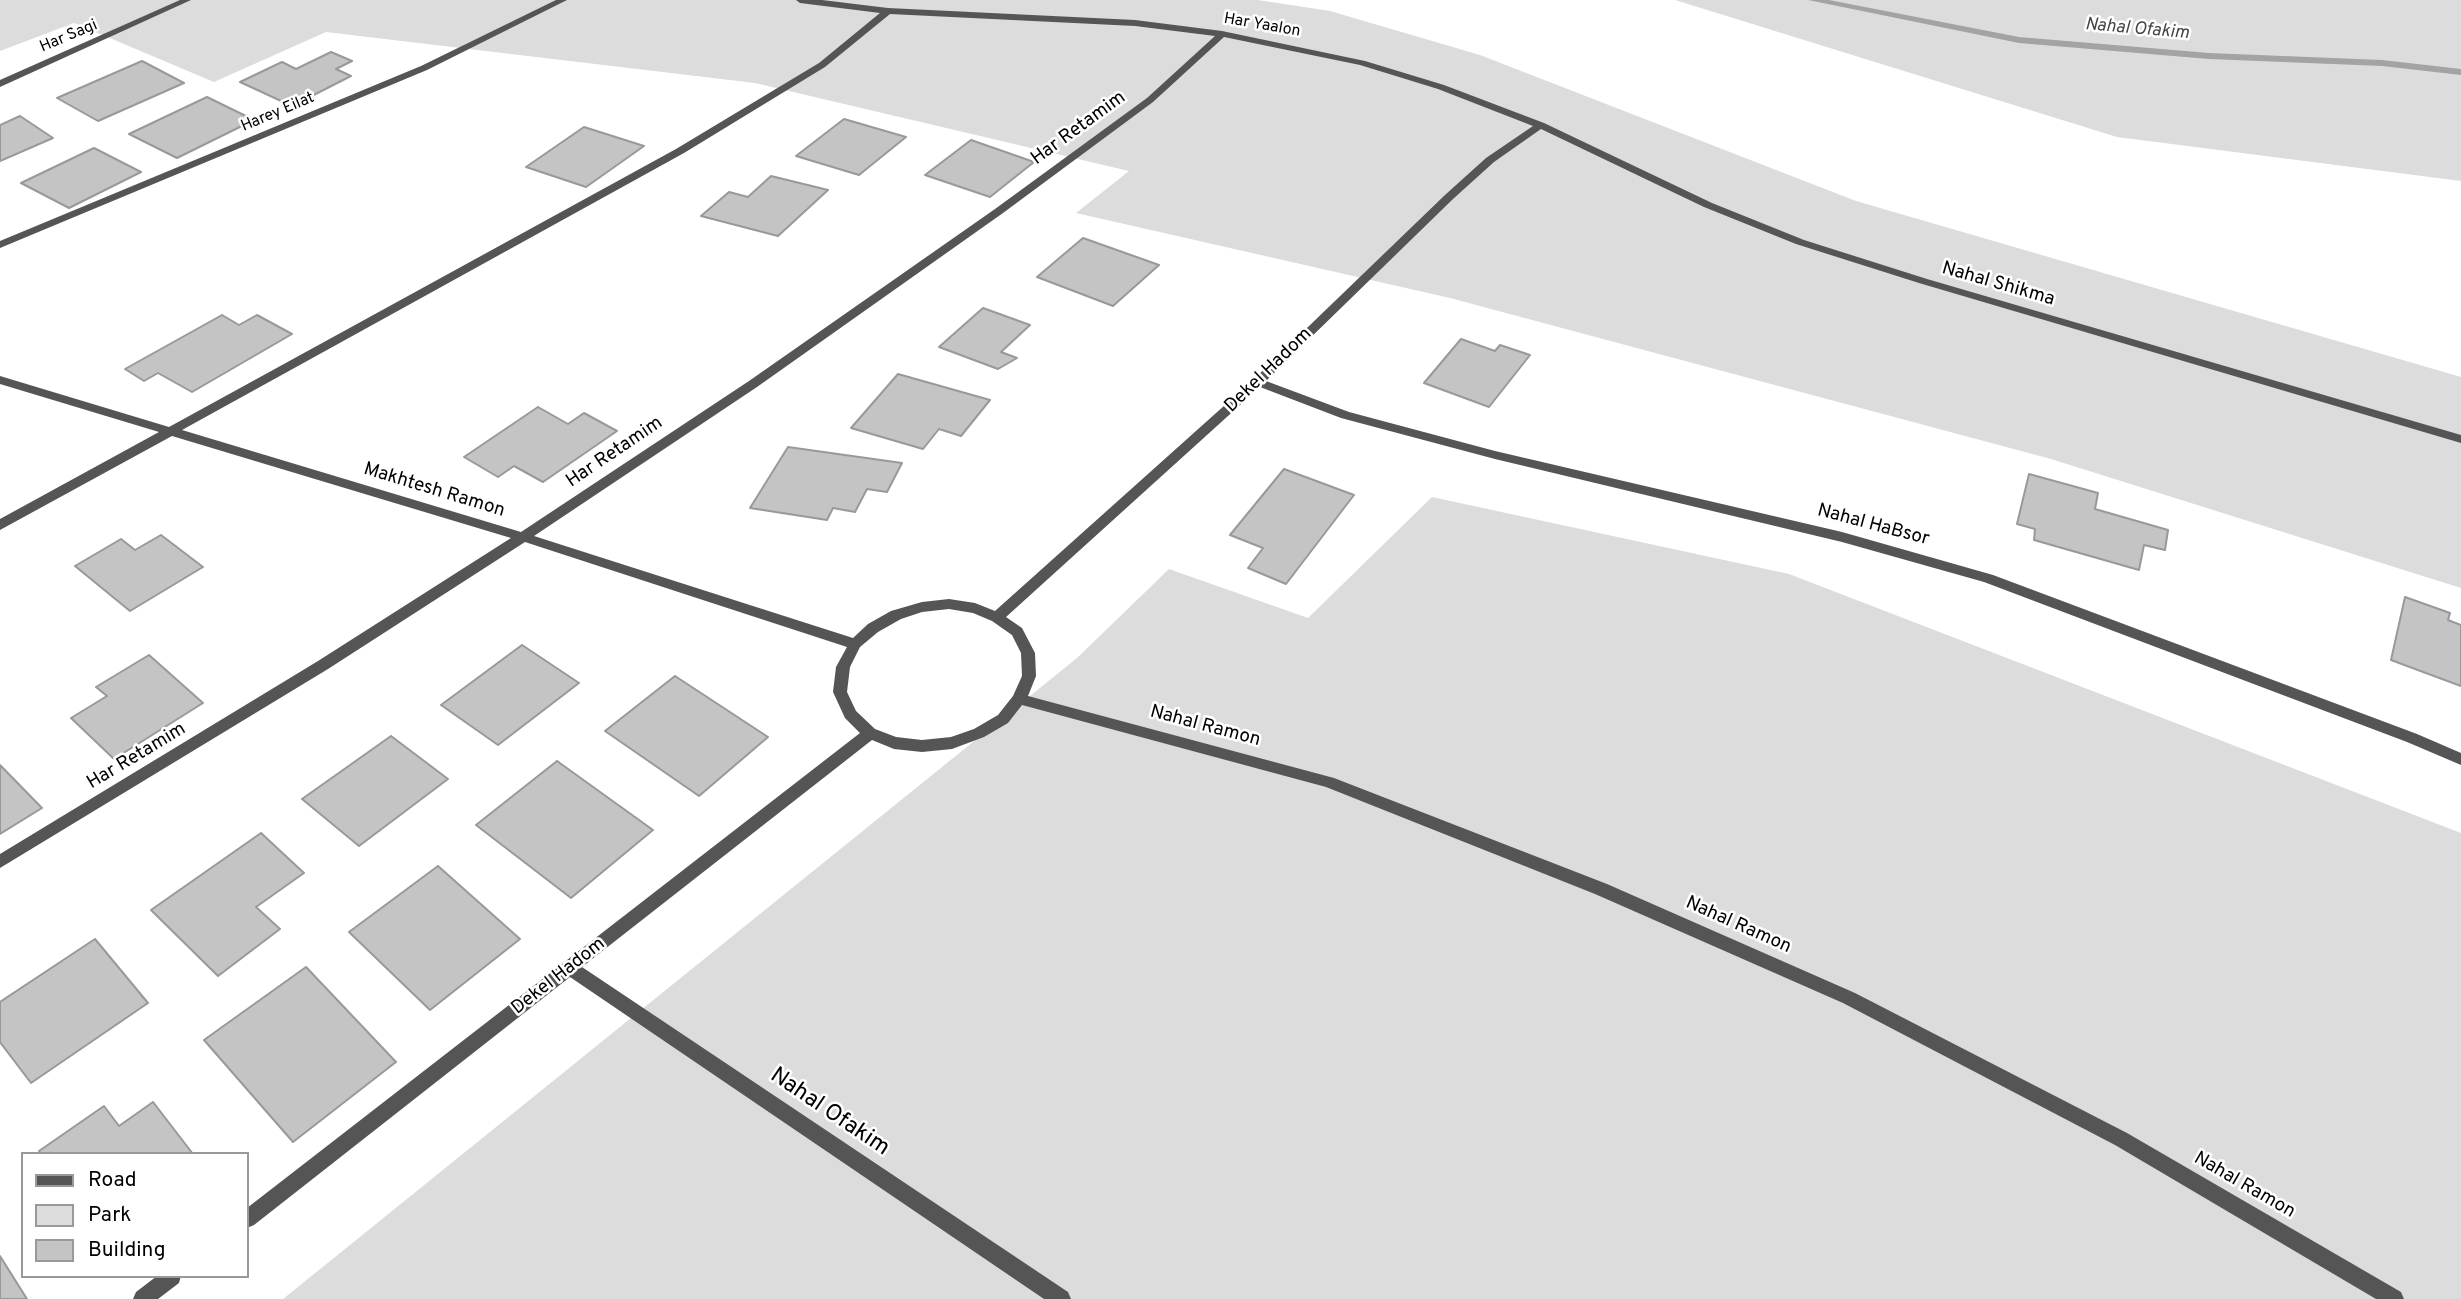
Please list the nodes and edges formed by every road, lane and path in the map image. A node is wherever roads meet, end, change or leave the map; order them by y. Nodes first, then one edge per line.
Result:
1 (187, 0) edge
2 (563, 0) edge
3 (800, 0) edge
4 (888, 11) junction
5 (1222, 34) junction
6 (0, 84) edge
7 (1540, 125) junction
8 (0, 245) edge
9 (0, 380) edge
10 (1258, 382) junction
11 (171, 433) junction
12 (2461, 439) edge
13 (0, 525) edge
14 (523, 537) junction
15 (997, 617) junction
16 (855, 644) junction
17 (1019, 699) junction
18 (870, 733) junction
19 (2461, 760) edge
20 (0, 862) edge
21 (570, 968) junction
22 (248, 1218) edge
23 (169, 1278) edge
24 (143, 1299) edge
25 (1060, 1299) edge
26 (2394, 1299) edge

1 - 6 street, Har Sagi
2 - 8 street, Harey Eilat
3 - 4 street, Har Yaalon
4 - 5 street, Har Yaalon
4 - 11 street
5 - 7 street, Har Yaalon
5 - 14 street, Har Retamim
7 - 10 street, Dekel Hadom
7 - 12 street, Nahal Shikma
9 - 11 street, Makhtesh Ramon
10 - 15 street, Dekel Hadom
10 - 19 street, Nahal HaBsor
11 - 13 street
11 - 14 street, Makhtesh Ramon
14 - 16 street, Makhtesh Ramon
14 - 20 street, Har Retamim
15 - 16 street
15 - 17 street
16 - 18 street
17 - 18 street
17 - 26 street, Nahal Ramon
18 - 21 street, Dekel Hadom
21 - 22 street, Dekel Hadom
21 - 25 street, Nahal Ofakim
23 - 24 street

